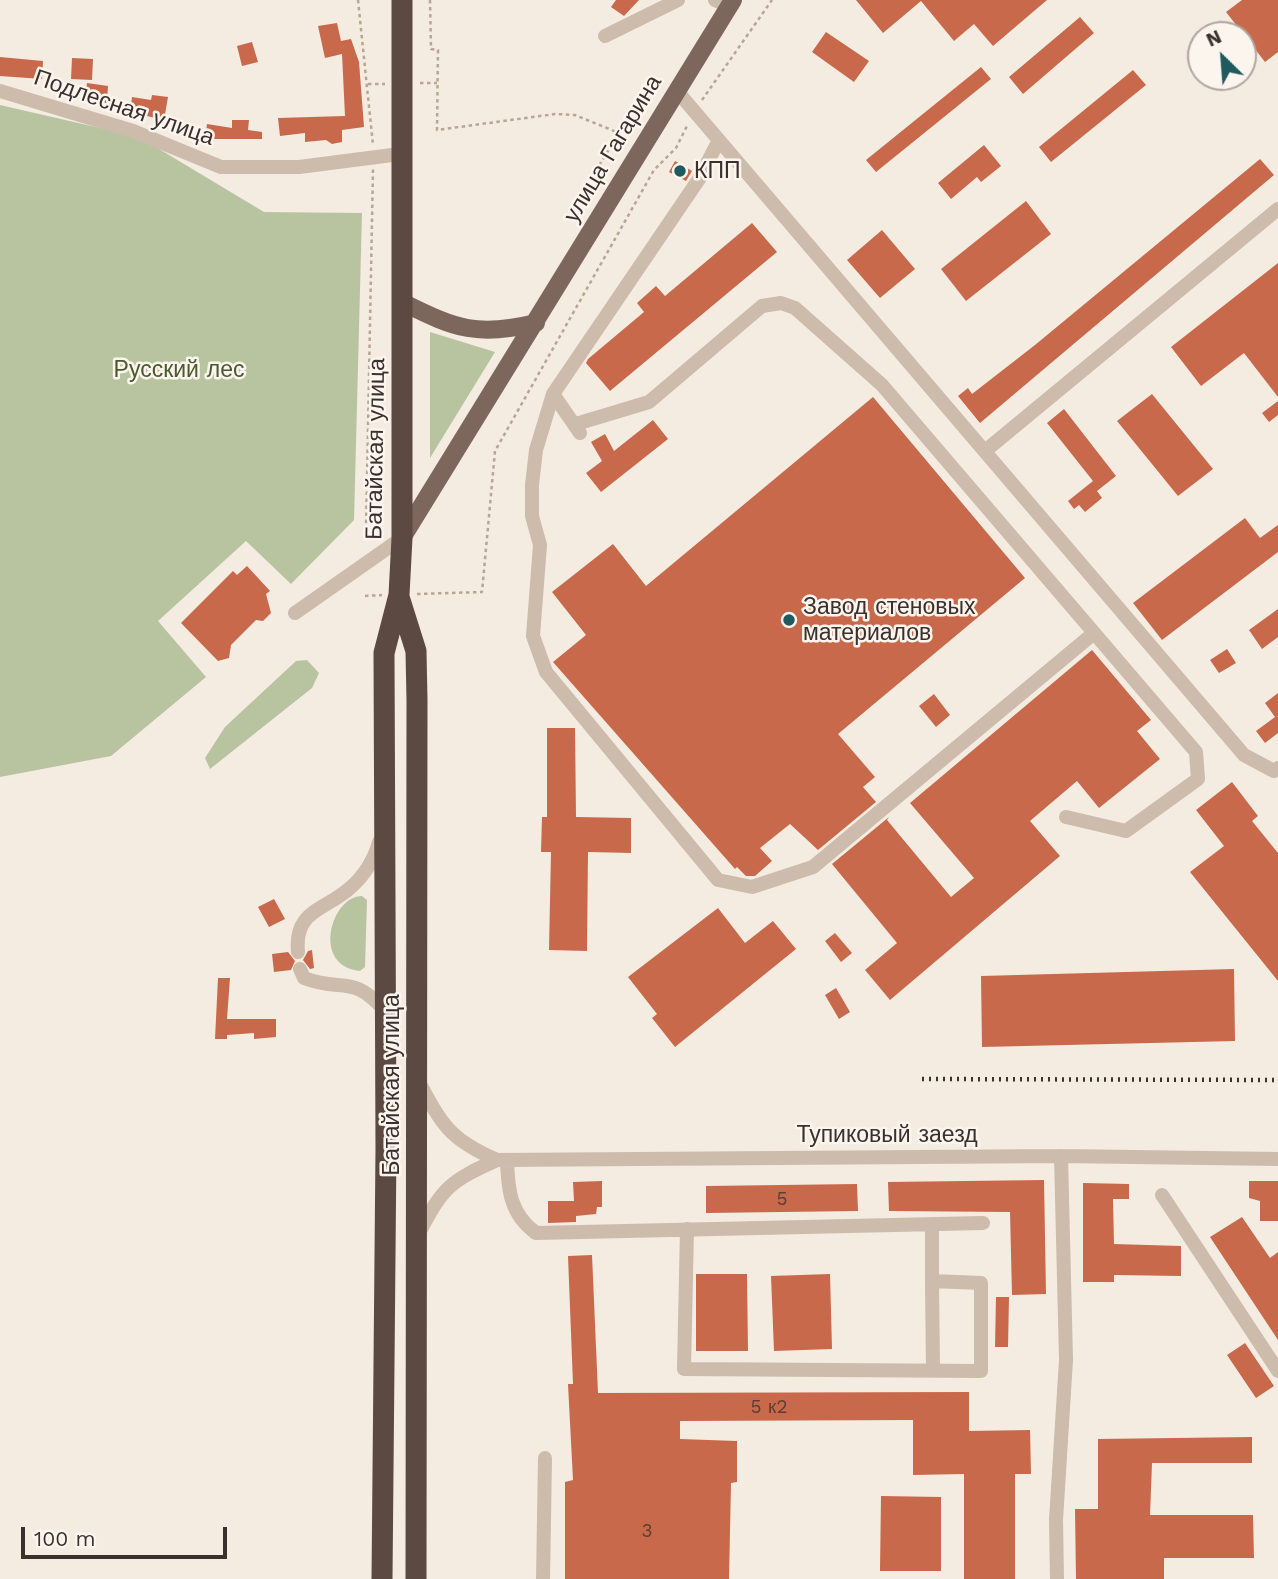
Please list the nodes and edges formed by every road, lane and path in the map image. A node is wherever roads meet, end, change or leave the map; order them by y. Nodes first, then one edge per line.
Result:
1 (358, 0) edge
2 (402, 0) edge
3 (430, 0) edge
4 (678, 0) edge
5 (772, 0) edge
6 (725, 2) edge
7 (605, 36) dead end
8 (0, 91) edge
9 (677, 92) junction
10 (694, 111) junction
11 (719, 140) junction
12 (400, 155) junction
13 (373, 156) junction
14 (600, 164) dead end
15 (1278, 209) edge
16 (404, 303) junction
17 (536, 323) junction
18 (553, 394) junction
19 (985, 451) junction
20 (366, 530) dead end
21 (402, 538) junction
22 (399, 595) junction
23 (365, 596) dead end
24 (295, 613) dead end
25 (1094, 633) junction
26 (1277, 772) edge
27 (1066, 817) dead end
28 (385, 824) junction
29 (298, 952) dead end
30 (300, 970) dead end
31 (385, 1011) junction
32 (418, 1079) junction
33 (1061, 1156) junction
34 (1278, 1159) edge
35 (502, 1160) junction
36 (1162, 1195) dead end
37 (983, 1223) dead end
38 (932, 1224) junction
39 (687, 1229) junction
40 (418, 1236) junction
41 (932, 1281) junction
42 (933, 1369) junction
43 (1278, 1370) edge
44 (545, 1458) dead end
45 (382, 1579) edge
46 (416, 1579) edge
47 (543, 1579) edge
48 (1057, 1579) edge

1 - 13 path
2 - 12 highway
3 - 14 path
4 - 7 street
5 - 10 path
6 - 9 main road, улица Гагарина
8 - 13 street, Подлесная улица
9 - 10 street
9 - 17 main road, улица Гагарина
10 - 11 street
10 - 22 path
11 - 18 street
11 - 19 street
12 - 13 street, Подлесная улица
12 - 16 highway, Батайская улица
13 - 20 path
15 - 19 street
16 - 17 main road
16 - 21 highway, Батайская улица
17 - 21 main road, улица Гагарина
18 - 25 street
18 - 25 street
19 - 26 street
21 - 22 highway, Батайская улица
21 - 24 street
22 - 23 path
22 - 28 highway, Батайская улица
22 - 32 highway, Батайская улица
25 - 27 street
28 - 29 street
28 - 31 highway, Батайская улица
30 - 31 street
31 - 45 highway, Батайская улица
32 - 35 street
32 - 40 highway, Батайская улица
33 - 34 street, Тупиковый заезд
33 - 35 street, Тупиковый заезд
33 - 48 street
35 - 39 street
35 - 40 street
36 - 43 street
37 - 38 street
38 - 39 street
38 - 41 street
39 - 42 street
40 - 46 highway, Батайская улица
41 - 42 street
41 - 42 street
44 - 47 street

